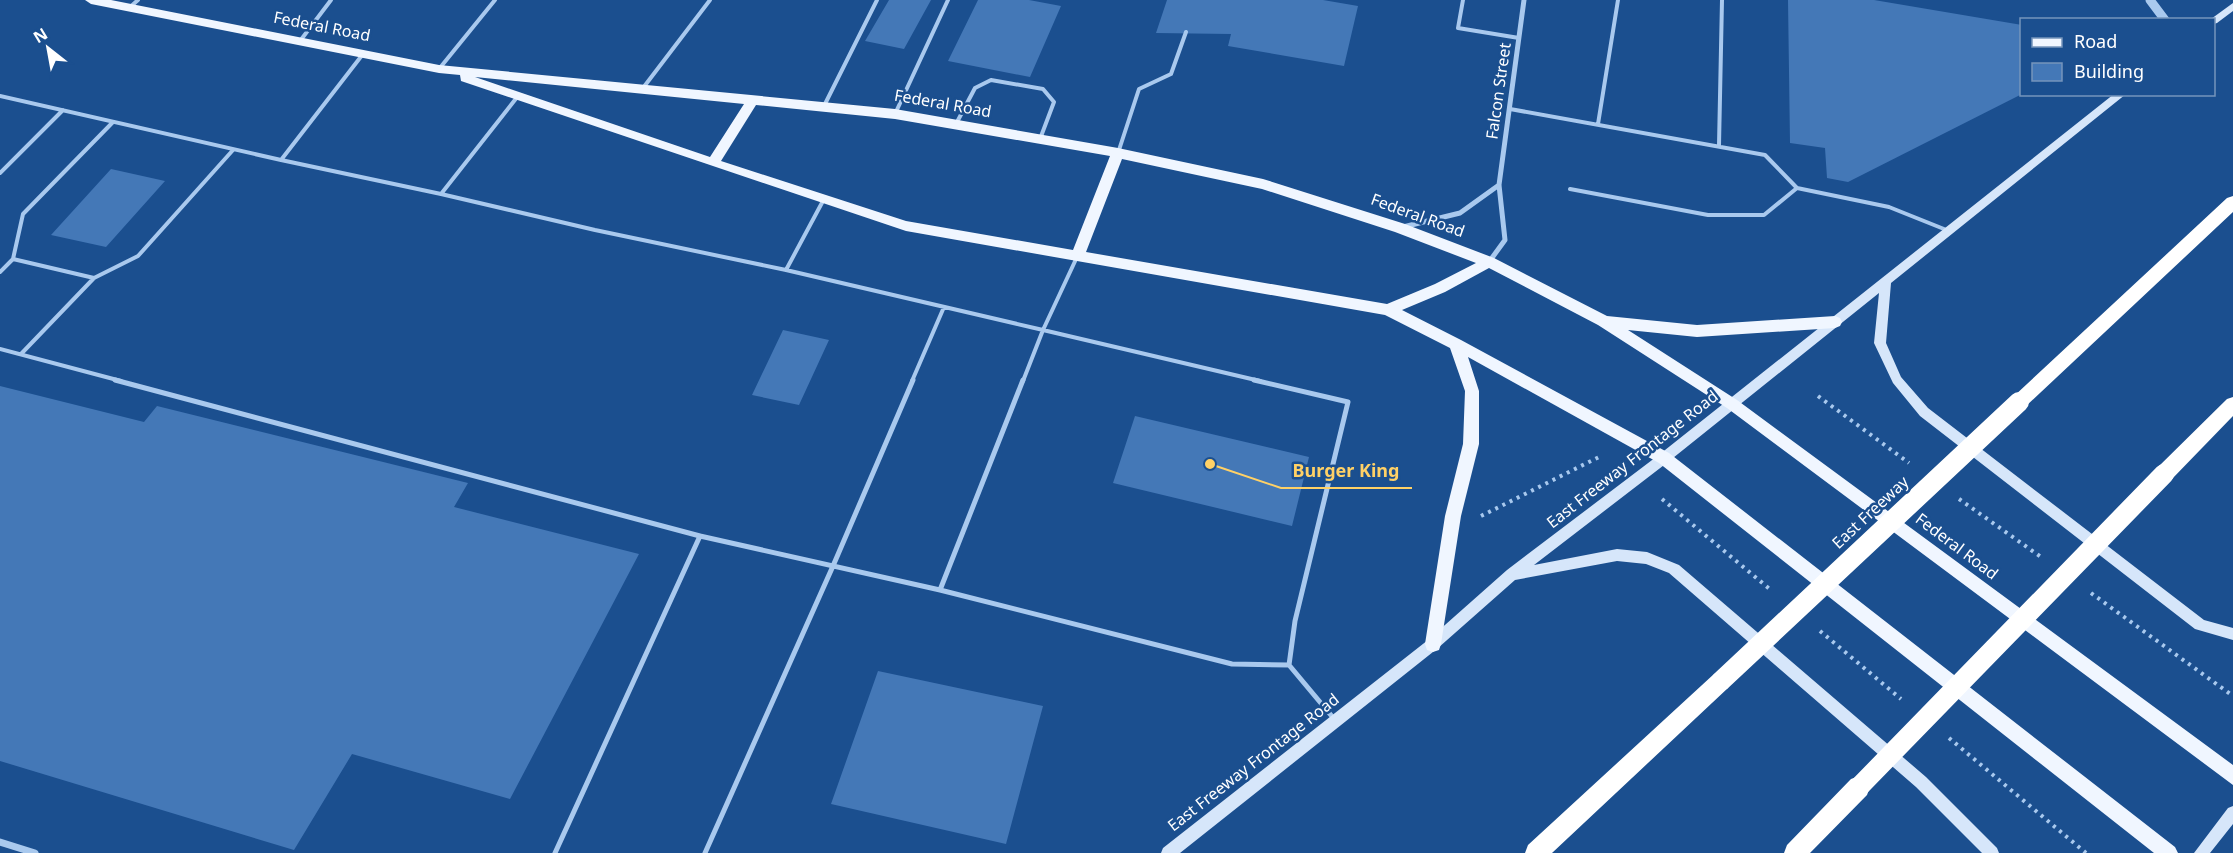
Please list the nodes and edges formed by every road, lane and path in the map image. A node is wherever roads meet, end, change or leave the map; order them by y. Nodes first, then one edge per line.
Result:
1 (91, 0) edge
2 (331, 0) edge
3 (495, 0) edge
4 (710, 0) edge
5 (877, 0) edge
6 (948, 0) edge
7 (1463, 0) edge
8 (1524, 0) edge
9 (1618, 0) edge
10 (1722, 0) edge
11 (2150, 0) edge
12 (134, 4) edge
13 (2233, 6) edge
14 (2164, 18) edge
15 (2215, 20) edge
16 (1186, 32) dead end
17 (1519, 38) junction
18 (300, 42) junction
19 (363, 54) junction
20 (439, 69) junction
21 (643, 88) junction
22 (0, 96) edge
23 (518, 96) junction
24 (2118, 96) edge
25 (753, 99) junction
26 (824, 106) junction
27 (1510, 109) junction
28 (63, 110) junction
29 (896, 114) junction
30 (113, 122) junction
31 (956, 124) junction
32 (1598, 124) junction
33 (1040, 139) junction
34 (1719, 145) junction
35 (233, 150) junction
36 (1118, 153) junction
37 (281, 160) junction
38 (713, 163) junction
39 (0, 173) edge
40 (1499, 185) junction
41 (1797, 188) junction
42 (1570, 189) dead end
43 (441, 194) junction
44 (824, 199) junction
45 (2233, 202) edge
46 (1400, 228) junction
47 (1949, 231) junction
48 (1078, 255) junction
49 (14, 259) junction
50 (1489, 262) junction
51 (786, 270) junction
52 (0, 272) edge
53 (94, 278) junction
54 (1886, 281) junction
55 (944, 307) junction
56 (1388, 310) junction
57 (1603, 321) junction
58 (1835, 322) junction
59 (1043, 330) junction
60 (1456, 344) junction
61 (0, 349) edge
62 (21, 354) junction
63 (1818, 396) dead end
64 (1732, 404) junction
65 (2233, 404) edge
66 (1601, 456) dead end
67 (1664, 458) junction
68 (1914, 466) dead end
69 (1953, 494) dead end
70 (1662, 499) dead end
71 (1475, 519) dead end
72 (699, 536) junction
73 (2049, 564) dead end
74 (833, 566) junction
75 (1512, 574) junction
76 (940, 590) junction
77 (2088, 591) dead end
78 (1779, 597) dead end
79 (1815, 627) dead end
80 (2233, 634) edge
81 (1433, 644) junction
82 (1289, 665) junction
83 (2233, 696) edge
84 (1906, 702) dead end
85 (1335, 720) junction
86 (1942, 732) dead end
87 (2233, 776) edge
88 (2233, 813) edge
89 (0, 842) edge
90 (35, 853) edge
91 (555, 853) edge
92 (705, 853) edge
93 (1168, 853) edge
94 (1536, 853) edge
95 (1795, 853) edge
96 (1992, 853) edge
97 (2086, 853) edge
98 (2169, 853) edge
99 (2201, 853) edge

1 - 12 main road, Federal Road
2 - 18 lane
3 - 20 lane
4 - 21 lane
5 - 26 lane
6 - 29 lane
7 - 17 lane
8 - 17 street, Falcon Street
9 - 32 lane
10 - 34 lane
11 - 14 street
12 - 18 main road, Federal Road
13 - 15 main road
16 - 36 lane
17 - 27 street, Falcon Street
18 - 19 main road, Federal Road
19 - 20 main road, Federal Road
19 - 37 lane
20 - 21 main road, Federal Road
20 - 23 main road, Federal Road
21 - 25 main road, Federal Road
22 - 28 lane
23 - 38 main road, Federal Road
23 - 43 lane
24 - 47 main road, East Freeway Frontage Road
25 - 26 main road, Federal Road
25 - 38 main road
26 - 29 main road, Federal Road
27 - 32 lane
27 - 40 street, Falcon Street
28 - 30 lane
28 - 39 lane
29 - 31 main road, Federal Road
30 - 35 lane
30 - 49 lane
31 - 33 main road, Federal Road
31 - 33 lane
32 - 34 lane
33 - 36 main road, Federal Road
34 - 41 lane
35 - 37 lane
35 - 53 lane
36 - 46 main road, Federal Road
36 - 48 main road
37 - 43 lane
38 - 44 main road, Federal Road
40 - 46 street
40 - 50 street, Falcon Street
41 - 42 lane
41 - 47 lane
43 - 51 lane
44 - 48 main road, Federal Road
44 - 51 lane
45 - 94 highway, East Freeway, bridge
46 - 50 main road, Federal Road
47 - 54 main road, East Freeway Frontage Road
48 - 56 main road, Federal Road
48 - 59 lane
49 - 52 lane
49 - 53 lane
50 - 56 main road
50 - 57 main road, Federal Road
51 - 55 lane
53 - 62 lane
54 - 58 main road, East Freeway Frontage Road
54 - 80 main road
55 - 59 lane
55 - 74 lane
56 - 60 main road, Federal Road
57 - 58 main road
57 - 64 main road, Federal Road
58 - 64 main road, East Freeway Frontage Road
59 - 76 lane
59 - 82 lane
60 - 67 main road, Federal Road
60 - 81 main road
61 - 62 lane
62 - 72 lane
63 - 68 path
64 - 67 main road, East Freeway Frontage Road
64 - 87 main road, Federal Road
65 - 95 highway, bridge
66 - 71 path
67 - 75 main road, East Freeway Frontage Road
67 - 98 main road, Federal Road
69 - 73 path
70 - 78 path
72 - 74 lane
72 - 91 lane
74 - 76 lane
74 - 92 lane
75 - 81 main road, East Freeway Frontage Road
75 - 96 main road
76 - 82 lane
77 - 83 path
79 - 84 path
81 - 85 main road, East Freeway Frontage Road
82 - 85 lane
85 - 93 main road, East Freeway Frontage Road
86 - 97 path
88 - 99 main road
89 - 90 street

